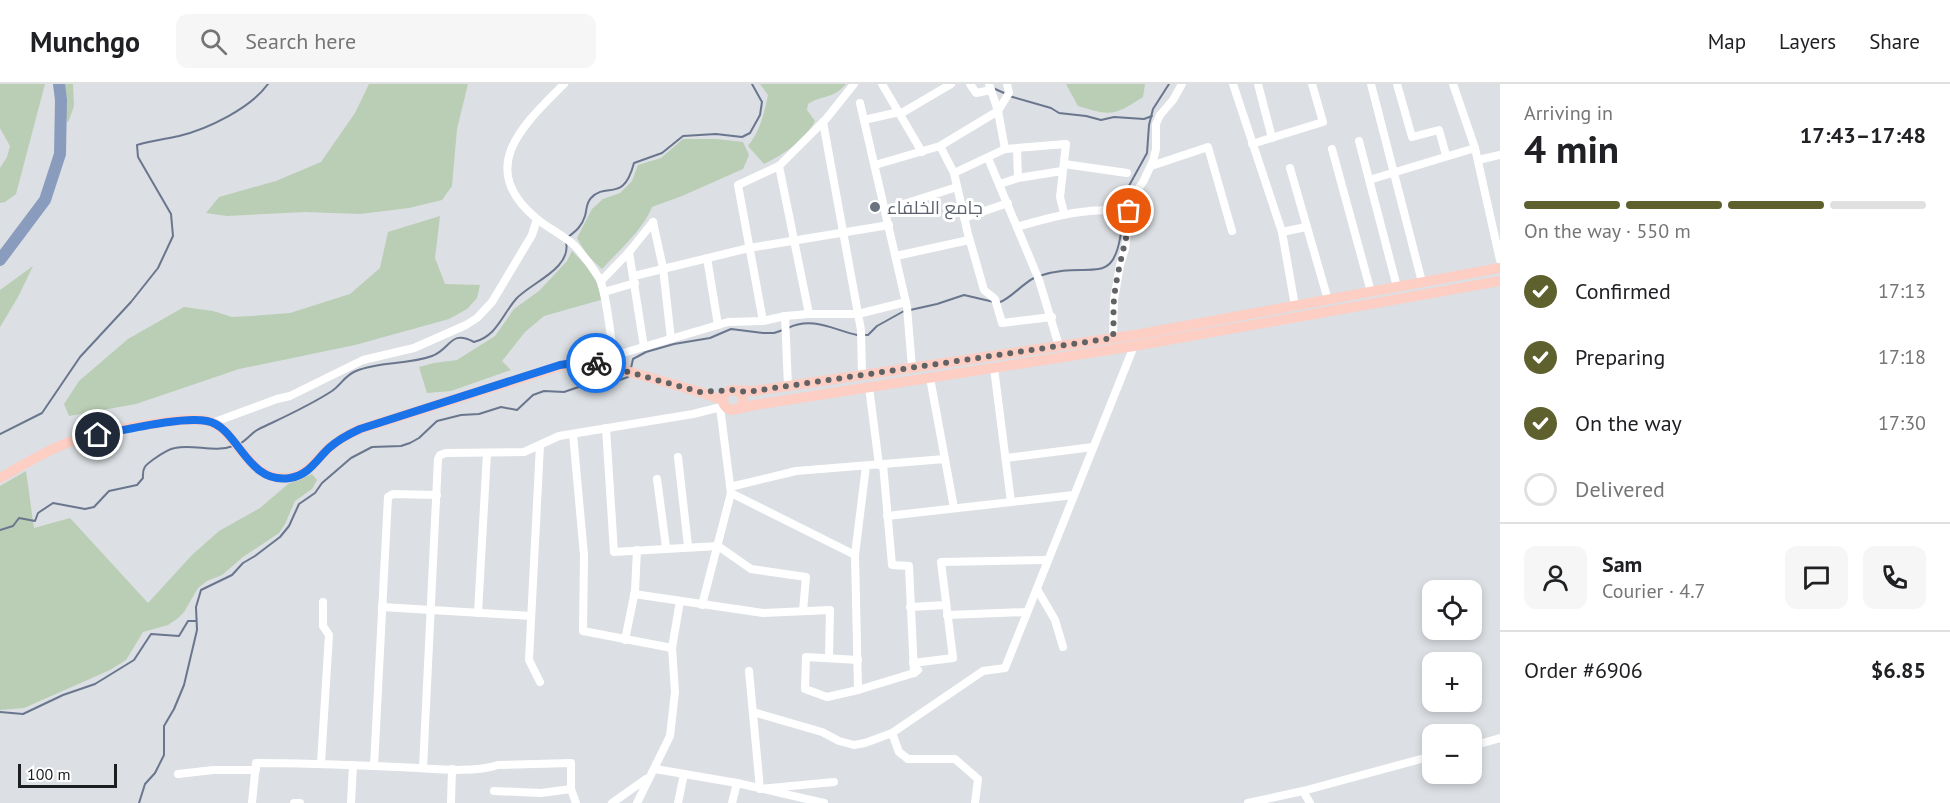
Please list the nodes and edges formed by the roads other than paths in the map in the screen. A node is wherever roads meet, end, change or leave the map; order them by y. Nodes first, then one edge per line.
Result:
1 (564, 84) edge
2 (854, 84) edge
3 (882, 84) edge
4 (951, 84) edge
5 (970, 84) edge
6 (1007, 84) edge
7 (1182, 84) edge
8 (1233, 84) edge
9 (1258, 84) edge
10 (1312, 84) edge
11 (1371, 84) edge
12 (1397, 84) edge
13 (1453, 84) edge
14 (990, 87) edge
15 (860, 103) dead end
16 (998, 111) junction
17 (899, 113) junction
18 (864, 120) junction
19 (823, 122) junction
20 (1272, 138) junction
21 (1359, 141) dead end
22 (1252, 144) junction
23 (940, 146) junction
24 (1332, 148) dead end
25 (1474, 148) junction
26 (1005, 149) junction
27 (1017, 149) junction
28 (922, 152) junction
29 (1446, 155) junction
30 (1500, 155) edge
31 (988, 158) junction
32 (1478, 160) junction
33 (875, 165) junction
34 (779, 166) junction
35 (1150, 166) junction
36 (1063, 168) junction
37 (1290, 168) dead end
38 (1394, 172) junction
39 (954, 173) junction
40 (1127, 173) dead end
41 (1018, 178) junction
42 (1369, 180) junction
43 (1000, 184) junction
44 (957, 188) junction
45 (1008, 203) junction
46 (885, 210) junction
47 (1126, 211) junction
48 (1064, 213) junction
49 (964, 218) junction
50 (537, 219) junction
51 (889, 225) junction
52 (1017, 226) junction
53 (1306, 227) junction
54 (1232, 231) dead end
55 (1282, 232) junction
56 (843, 233) junction
57 (969, 240) junction
58 (795, 241) junction
59 (749, 248) junction
60 (629, 252) junction
61 (896, 256) junction
62 (707, 258) junction
63 (1500, 260) edge
64 (663, 268) junction
65 (1500, 268) edge
66 (634, 280) junction
67 (601, 281) junction
68 (1500, 281) edge
69 (1422, 282) junction
70 (1397, 287) junction
71 (604, 292) junction
72 (1371, 292) junction
73 (1324, 301) junction
74 (1297, 305) junction
75 (907, 308) junction
76 (809, 314) junction
77 (858, 314) junction
78 (1322, 314) junction
79 (785, 316) junction
80 (1302, 316) junction
81 (1052, 317) junction
82 (763, 321) junction
83 (718, 325) junction
84 (1113, 338) junction
85 (671, 339) junction
86 (1059, 346) junction
87 (1134, 346) junction
88 (644, 347) junction
89 (1039, 349) junction
90 (1024, 351) junction
91 (613, 356) junction
92 (1040, 361) junction
93 (1026, 363) junction
94 (912, 368) junction
95 (994, 368) junction
96 (618, 369) junction
97 (862, 375) junction
98 (930, 378) junction
99 (788, 386) junction
100 (869, 387) junction
101 (732, 390) junction
102 (700, 392) junction
103 (722, 404) junction
104 (736, 409) junction
105 (212, 423) junction
106 (606, 428) junction
107 (573, 434) junction
108 (540, 445) junction
109 (1093, 447) junction
110 (487, 453) junction
111 (678, 457) dead end
112 (1006, 458) junction
113 (945, 459) junction
114 (881, 465) junction
115 (866, 466) junction
116 (0, 478) edge
117 (657, 479) dead end
118 (731, 490) junction
119 (437, 495) junction
120 (1074, 495) junction
121 (1011, 502) junction
122 (954, 508) junction
123 (887, 516) junction
124 (688, 546) junction
125 (718, 546) junction
126 (666, 547) junction
127 (637, 550) junction
128 (855, 555) junction
129 (1048, 560) junction
130 (1037, 589) junction
131 (634, 594) junction
132 (323, 602) dead end
133 (680, 602) junction
134 (702, 605) junction
135 (946, 605) junction
136 (382, 607) junction
137 (910, 607) junction
138 (431, 610) junction
139 (803, 611) junction
140 (1027, 612) junction
141 (478, 613) junction
142 (948, 615) junction
143 (531, 616) junction
144 (625, 640) junction
145 (1063, 647) dead end
146 (672, 648) junction
147 (829, 658) junction
148 (858, 660) junction
149 (913, 668) junction
150 (749, 671) dead end
151 (540, 682) dead end
152 (858, 690) junction
153 (753, 712) junction
154 (892, 733) junction
155 (1500, 738) edge
156 (1482, 743) edge
157 (1422, 759) edge
158 (321, 763) junction
159 (353, 765) junction
160 (374, 766) junction
161 (423, 768) junction
162 (255, 770) junction
163 (452, 770) junction
164 (653, 772) junction
165 (178, 774) dead end
166 (684, 774) junction
167 (834, 782) dead end
168 (737, 783) junction
169 (571, 789) junction
170 (760, 789) junction
171 (494, 791) dead end
172 (1303, 791) junction
173 (782, 793) junction
174 (252, 803) edge
175 (294, 803) edge
176 (300, 803) edge
177 (351, 803) edge
178 (451, 803) edge
179 (576, 803) edge
180 (612, 803) edge
181 (637, 803) edge
182 (678, 803) edge
183 (732, 803) edge
184 (780, 803) edge
185 (824, 803) edge
186 (975, 803) edge
187 (1248, 803) edge
188 (1310, 803) edge

1 - 50 street
2 - 19 street
3 - 17 street
4 - 17 street
5 - 14 street
6 - 16 street
7 - 35 street
8 - 22 street
9 - 20 street
10 - 20 street
11 - 38 street
12 - 29 street
13 - 25 street
14 - 16 street
15 - 18 street
16 - 23 street
16 - 26 street
17 - 18 street
17 - 28 street
18 - 33 street
19 - 34 street
19 - 56 street
20 - 22 street
21 - 42 street
22 - 55 street
23 - 28 street
23 - 39 street
24 - 72 street
25 - 29 street
25 - 32 street
26 - 27 street
26 - 31 street
27 - 36 street
27 - 41 street
28 - 33 street
29 - 38 street
30 - 32 street
31 - 39 street
31 - 43 street
32 - 63 street
33 - 46 street
34 - 58 street
34 - 59 street
35 - 47 street
35 - 54 street
36 - 40 street
36 - 41 street
36 - 48 street
37 - 53 street
38 - 42 street
38 - 69 street
39 - 44 street
41 - 43 street
42 - 70 street
43 - 45 street
44 - 46 street
44 - 49 street
45 - 49 street
45 - 52 street
46 - 51 street
47 - 48 street
47 - 84 street
48 - 52 street
49 - 57 street
50 - 67 street
50 - 105 street
51 - 56 street
51 - 61 street
52 - 81 street
53 - 55 street
53 - 73 street
55 - 74 street
56 - 58 street
56 - 77 street
57 - 61 street
57 - 81 street
58 - 59 street
58 - 76 street
59 - 62 street
59 - 82 street
60 - 64 street
60 - 66 street
60 - 67 street
61 - 75 street
62 - 64 street
62 - 83 street
64 - 66 street
64 - 85 street
65 - 69 main road
66 - 71 street
66 - 88 street
67 - 71 street
68 - 78 main road
69 - 70 main road
70 - 72 main road
71 - 91 street
72 - 73 main road
73 - 74 main road
73 - 78 main road
74 - 80 main road
74 - 84 main road
75 - 77 street
75 - 94 street
76 - 77 street
76 - 79 street
77 - 97 street
78 - 80 main road
79 - 82 street
79 - 99 street
80 - 87 main road
81 - 86 street
82 - 83 street
83 - 85 street
84 - 86 main road
85 - 88 street
86 - 89 main road
87 - 92 main road
87 - 109 street
88 - 91 street
89 - 90 main road
89 - 92 main road
90 - 93 main road
90 - 94 main road
91 - 96 street
92 - 93 main road
93 - 95 main road
94 - 97 main road
95 - 98 main road
95 - 112 street
96 - 102 main road
96 - 105 main road
97 - 99 main road
98 - 100 main road
98 - 113 street
99 - 101 main road
100 - 104 main road
100 - 114 street
101 - 102 main road
101 - 103 main road
101 - 104 main road
102 - 103 main road
103 - 104 main road
103 - 106 street
103 - 118 street
105 - 116 main road
106 - 107 street
106 - 127 street
107 - 108 street
107 - 144 street
108 - 110 street
108 - 143 street
109 - 112 street
109 - 120 street
110 - 119 street
110 - 141 street
111 - 124 street
112 - 121 street
113 - 114 street
113 - 122 street
114 - 115 street
114 - 123 street
115 - 118 street
115 - 128 street
117 - 126 street
118 - 125 street
118 - 128 street
119 - 136 street
119 - 138 street
120 - 121 street
120 - 129 street
121 - 122 street
122 - 123 street
123 - 137 street
124 - 125 street
124 - 126 street
125 - 134 street
125 - 139 street
126 - 127 street
127 - 131 street
128 - 148 street
129 - 130 street
129 - 135 street
130 - 140 street
130 - 145 street
131 - 133 street
131 - 144 street
132 - 158 street
133 - 134 street
133 - 146 street
134 - 139 street
135 - 137 street
135 - 142 street
136 - 138 street
136 - 160 street
137 - 149 street
138 - 141 street
138 - 161 street
139 - 147 street
140 - 142 street
140 - 154 street
141 - 143 street
142 - 149 street
143 - 151 street
144 - 146 street
146 - 164 street
147 - 148 street
147 - 152 street
148 - 152 street
149 - 152 street
150 - 153 street
153 - 154 street
153 - 170 street
154 - 186 street
155 - 156 street
157 - 172 street
158 - 159 street
158 - 162 street
159 - 160 street
159 - 177 street
160 - 161 street
161 - 163 street
162 - 165 street
162 - 174 street
163 - 169 street
163 - 178 street
164 - 166 street
164 - 180 street
164 - 181 street
166 - 168 street
166 - 182 street
167 - 170 street
168 - 170 street
168 - 183 street
169 - 171 street
169 - 179 street
170 - 173 street
172 - 187 street
172 - 188 street
173 - 184 street
173 - 185 street
175 - 176 street

